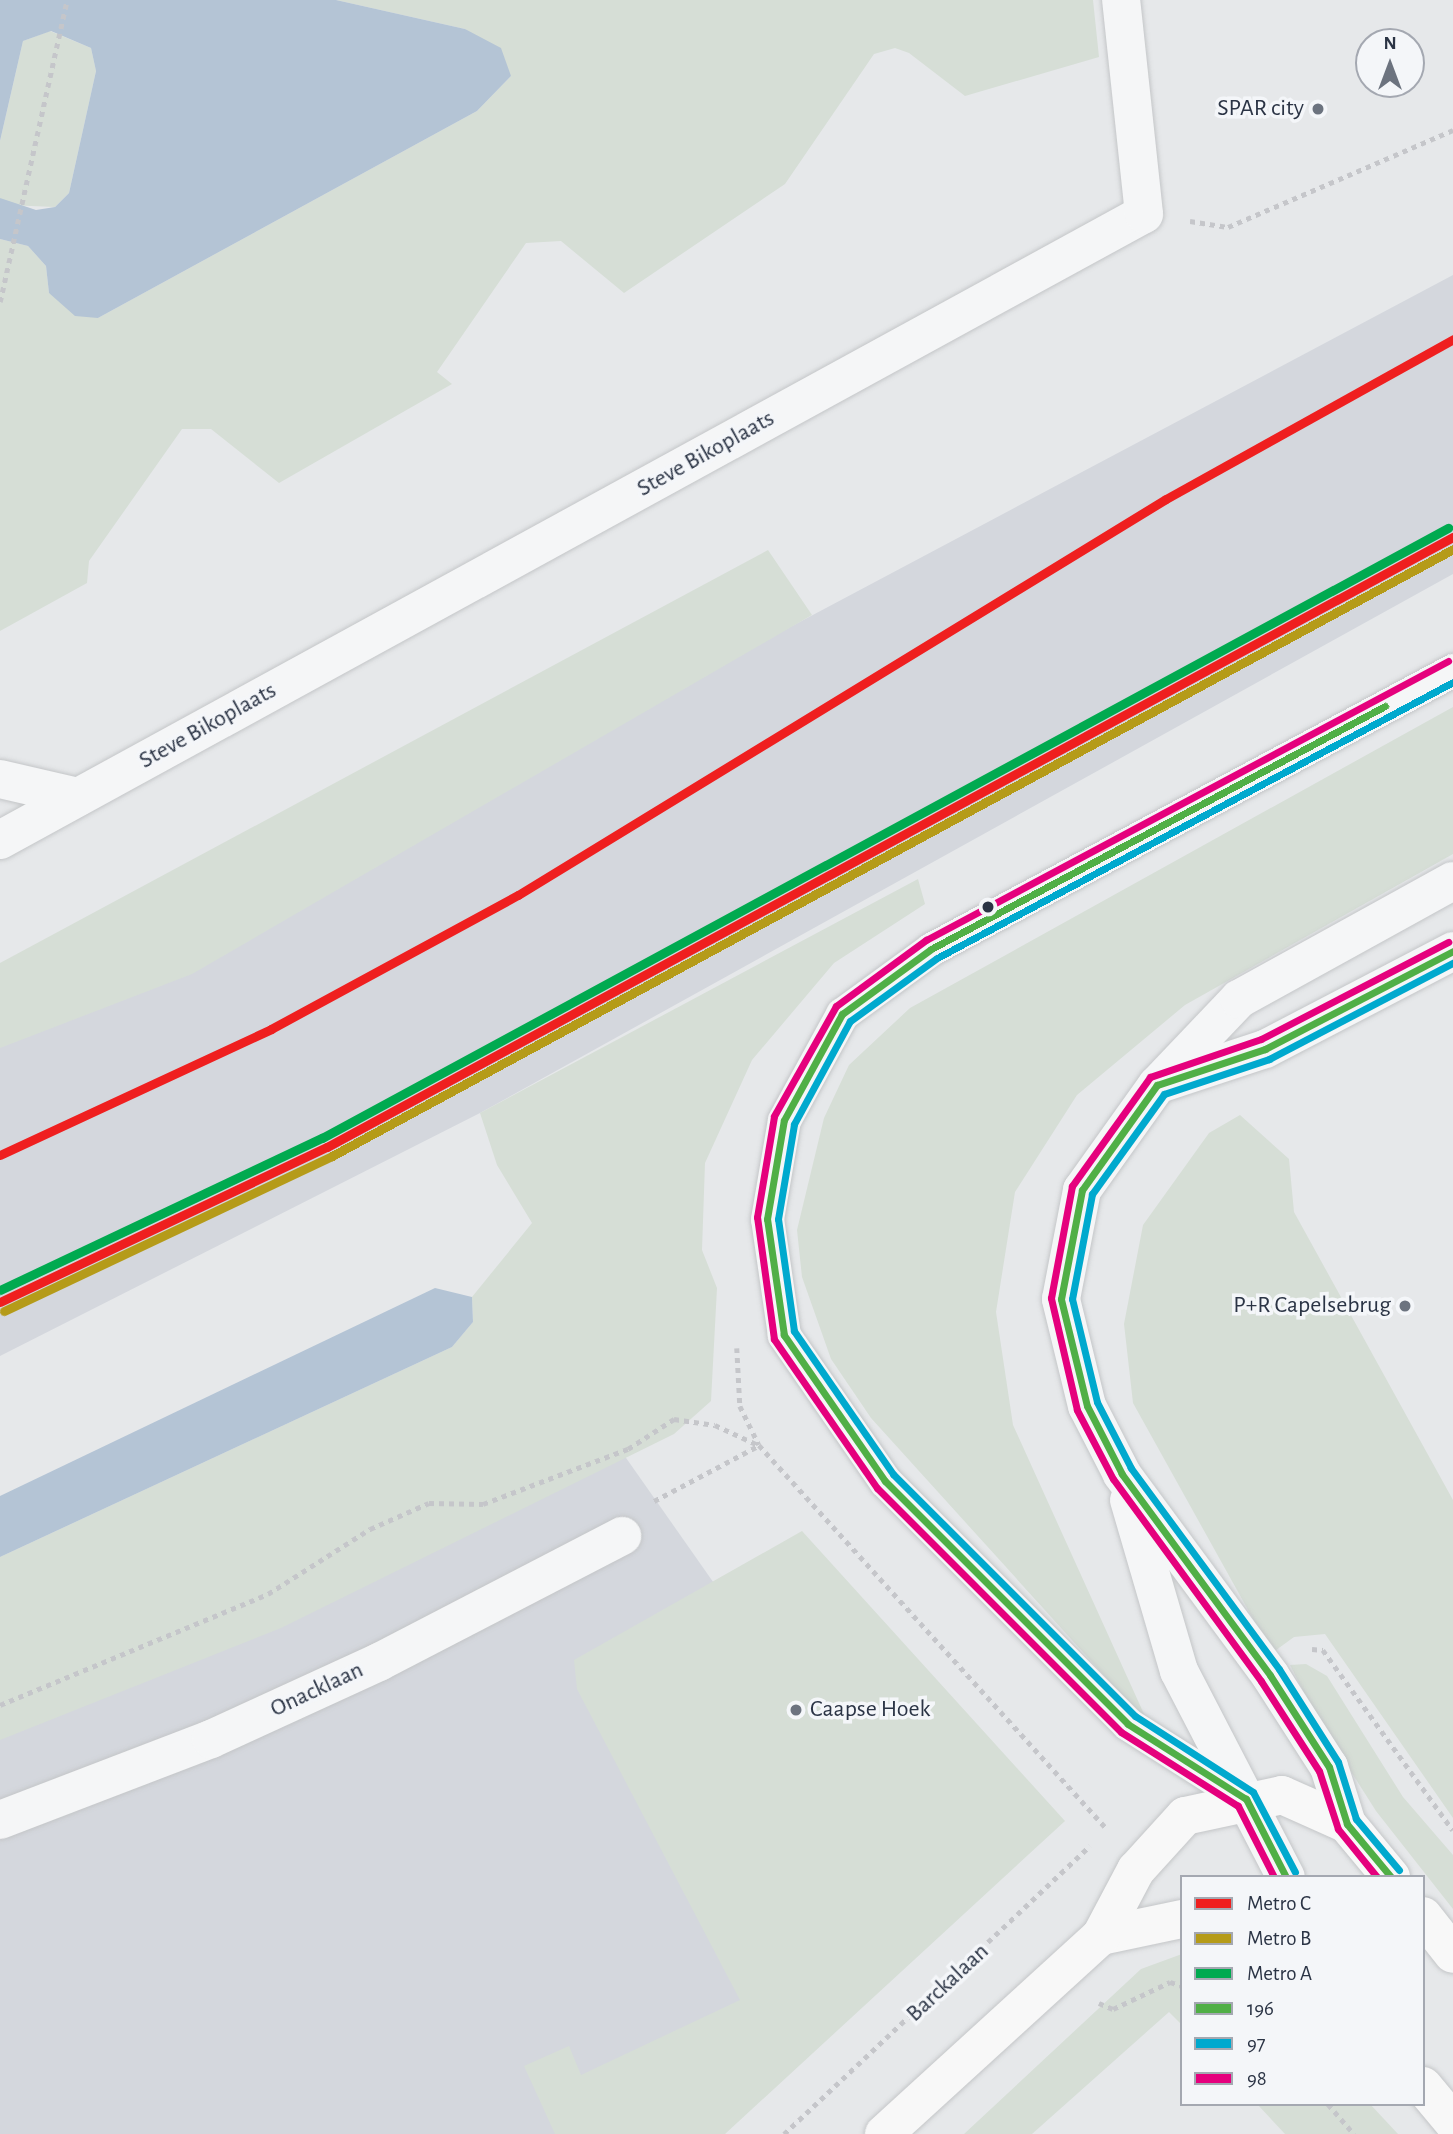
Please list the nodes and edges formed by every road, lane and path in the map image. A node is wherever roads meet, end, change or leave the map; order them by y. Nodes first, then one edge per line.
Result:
1 (68, 0) edge
2 (1121, 0) edge
3 (1453, 130) edge
4 (1144, 214) junction
5 (0, 302) edge
6 (1453, 670) edge
7 (0, 779) edge
8 (78, 797) junction
9 (0, 840) edge
10 (1453, 881) edge
11 (1453, 951) edge
12 (1157, 1085) junction
13 (1122, 1474) junction
14 (622, 1536) joint
15 (0, 1705) edge
16 (1246, 1800) junction
17 (0, 1820) edge
18 (1346, 1824) junction
19 (1106, 1828) dead end
20 (1285, 1875) edge
21 (1389, 1875) edge
22 (1180, 1919) edge
23 (1425, 1919) edge
24 (1101, 1936) junction
25 (1453, 1954) edge
26 (1051, 1982) junction
27 (1180, 1985) edge
28 (1425, 2088) edge
29 (1330, 2106) edge
30 (1453, 2122) edge
31 (784, 2134) edge
32 (884, 2134) edge
33 (1354, 2134) edge

1 - 5 path
2 - 4 street
3 - 4 path
4 - 8 street, Steve Bikoplaats
6 - 16 lane
7 - 8 street
8 - 9 street, Steve Bikoplaats
10 - 12 street
11 - 12 street
12 - 13 street
13 - 16 street
13 - 18 street
14 - 15 path
14 - 17 street, Onacklaan
16 - 18 street
16 - 20 street
16 - 24 street
18 - 21 street
19 - 31 path, Barckalaan
22 - 24 street
23 - 25 street
24 - 26 street
26 - 27 path
26 - 32 street
28 - 30 street
29 - 33 path

